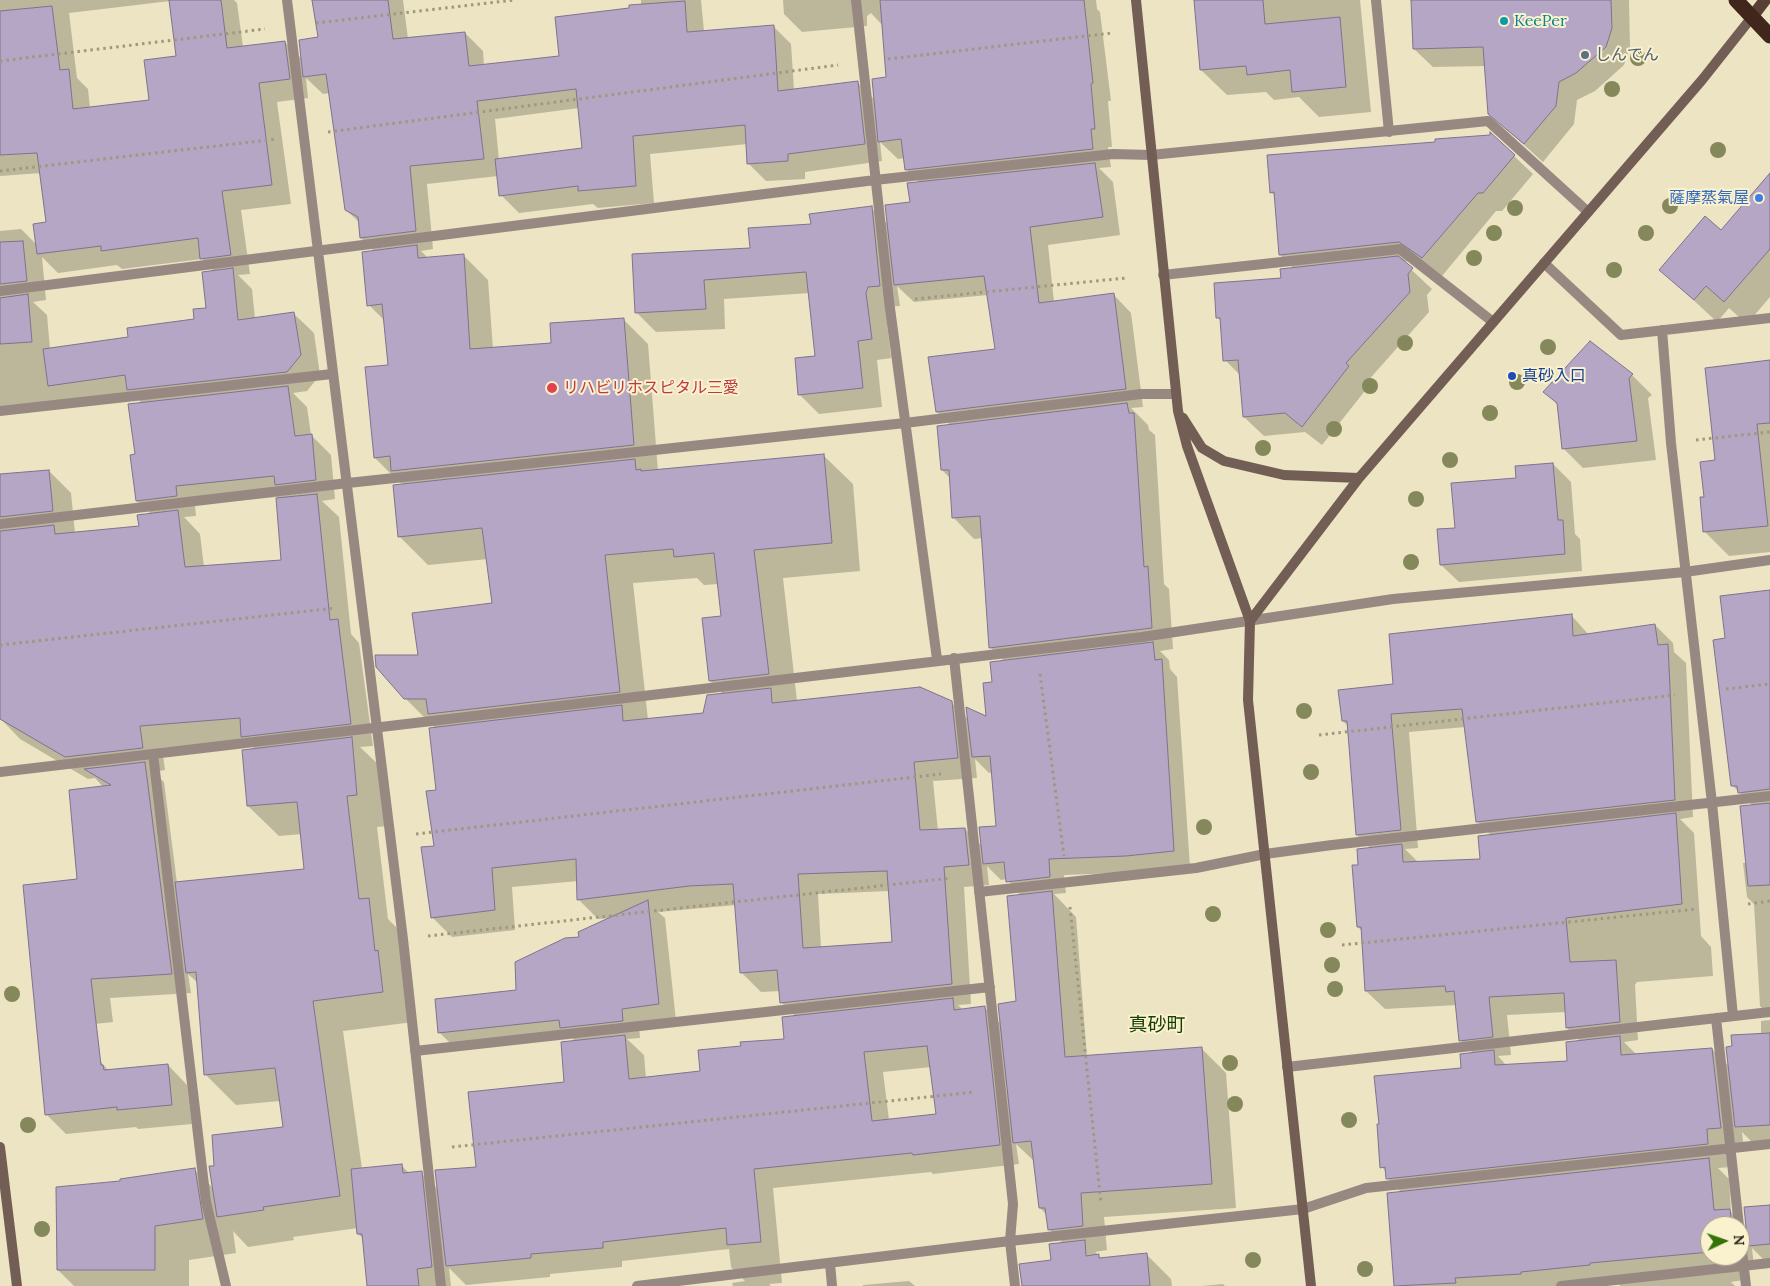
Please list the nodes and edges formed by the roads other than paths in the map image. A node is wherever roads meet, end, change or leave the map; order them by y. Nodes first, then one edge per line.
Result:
1 (286, 0) edge
2 (856, 0) edge
3 (1136, 0) edge
4 (1376, 0) edge
5 (1736, 0) edge
6 (1766, 0) edge
7 (1752, 17) junction
8 (1770, 36) edge
9 (1390, 132) junction
10 (1150, 156) junction
11 (875, 180) junction
12 (1588, 212) junction
13 (316, 250) junction
14 (1544, 263) junction
15 (1163, 275) junction
16 (0, 291) edge
17 (1770, 318) edge
18 (1493, 322) junction
19 (1662, 330) junction
20 (332, 374) junction
21 (1176, 394) junction
22 (1178, 410) junction
23 (0, 411) edge
24 (905, 423) junction
25 (1359, 478) junction
26 (348, 483) junction
27 (0, 524) edge
28 (1770, 560) edge
29 (1685, 572) junction
30 (1250, 621) junction
31 (954, 658) junction
32 (938, 659) junction
33 (376, 728) junction
34 (153, 754) junction
35 (0, 772) edge
36 (1770, 796) edge
37 (1712, 803) junction
38 (1265, 854) junction
39 (979, 892) junction
40 (990, 987) junction
41 (1770, 1012) edge
42 (1733, 1016) junction
43 (1716, 1018) junction
44 (415, 1051) junction
45 (1287, 1067) junction
46 (1770, 1144) edge
47 (0, 1147) edge
48 (1730, 1148) junction
49 (1303, 1209) junction
50 (1738, 1216) edge
51 (1010, 1241) junction
52 (830, 1263) junction
53 (1770, 1263) edge
54 (1750, 1265) edge
55 (1744, 1266) joint
56 (658, 1285) edge
57 (17, 1286) edge
58 (226, 1286) edge
59 (441, 1286) edge
60 (637, 1286) edge
61 (832, 1286) edge
62 (1015, 1286) edge
63 (1311, 1286) edge
64 (1561, 1286) edge
65 (1746, 1286) edge

1 - 13 street
2 - 11 street
3 - 10 street
4 - 9 street
5 - 7 highway
6 - 7 main road
7 - 8 highway
7 - 12 street
9 - 10 street
9 - 12 street
10 - 11 street
10 - 15 street
11 - 13 street
11 - 24 street
12 - 14 street
13 - 16 street
13 - 20 street
14 - 18 street
14 - 19 street
15 - 18 street
15 - 21 street
17 - 19 street
18 - 25 street
19 - 29 street
20 - 23 street
20 - 26 street
21 - 22 street
21 - 24 street
22 - 25 street
22 - 30 street
24 - 26 street
24 - 32 street
25 - 30 street
26 - 27 street
26 - 33 street
28 - 29 street
29 - 30 street
29 - 37 street
30 - 31 street
30 - 38 street
31 - 32 street
31 - 39 street
32 - 33 street
33 - 34 street
33 - 44 street
34 - 35 street
34 - 58 street
36 - 37 street
37 - 38 street
37 - 42 street
38 - 39 street
38 - 45 street
39 - 40 street
40 - 44 street
40 - 51 street
41 - 42 street
42 - 43 street
43 - 45 street
43 - 48 street
44 - 59 street
45 - 49 street
46 - 48 street
47 - 57 street
48 - 49 street
48 - 50 street
49 - 51 street
49 - 63 street
51 - 52 street
51 - 62 street
52 - 56 street
52 - 61 street
53 - 54 street
55 - 64 street
55 - 65 street
56 - 60 street

